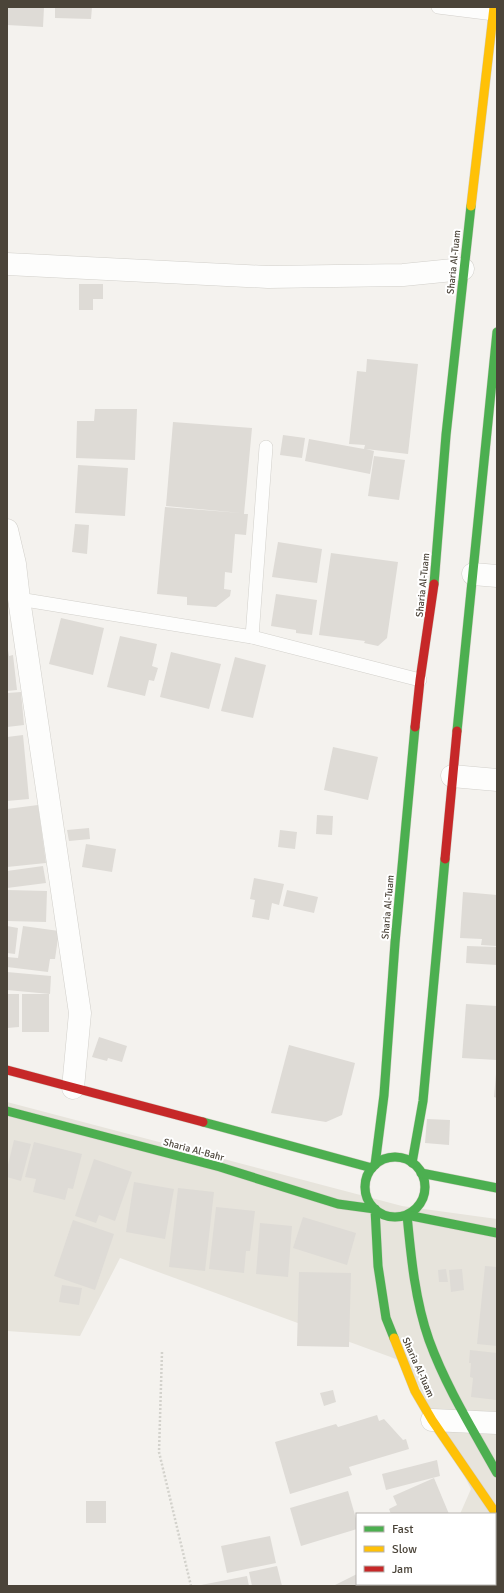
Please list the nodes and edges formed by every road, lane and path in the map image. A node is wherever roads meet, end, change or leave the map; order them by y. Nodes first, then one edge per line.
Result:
1 (438, 7) edge
2 (490, 9) edge
3 (7, 264) edge
4 (463, 269) junction
5 (497, 332) edge
6 (266, 447) dead end
7 (7, 530) edge
8 (473, 574) junction
9 (497, 576) edge
10 (19, 599) junction
11 (252, 637) junction
12 (420, 680) junction
13 (452, 776) junction
14 (497, 780) edge
15 (7, 1070) edge
16 (73, 1088) junction
17 (7, 1111) edge
18 (412, 1163) junction
19 (374, 1167) junction
20 (421, 1173) junction
21 (497, 1188) edge
22 (374, 1209) joint
23 (407, 1215) junction
24 (497, 1233) edge
25 (162, 1352) dead end
26 (432, 1420) junction
27 (469, 1421) junction
28 (497, 1423) edge
29 (497, 1473) edge
30 (496, 1513) edge
31 (192, 1586) edge

1 - 2 lane
2 - 4 main road, Sharia Al-Tuam
3 - 4 street
4 - 12 main road, Sharia Al-Tuam
5 - 8 main road
6 - 11 lane
7 - 10 street
8 - 9 street
8 - 13 main road
10 - 11 lane
10 - 16 street
11 - 12 lane
12 - 19 main road, Sharia Al-Tuam
13 - 14 street
13 - 18 main road
15 - 16 main road
16 - 19 main road
17 - 22 main road, Sharia Al-Bahr
18 - 19 main road
18 - 20 main road
19 - 23 main road
20 - 21 main road
20 - 23 main road
22 - 26 main road, Sharia Al-Tuam
23 - 24 main road
23 - 27 main road, Sharia Al-Tuam
25 - 31 path
26 - 27 street
26 - 30 main road, Sharia Al-Tuam
27 - 28 street
27 - 29 main road, Sharia Al-Tuam

